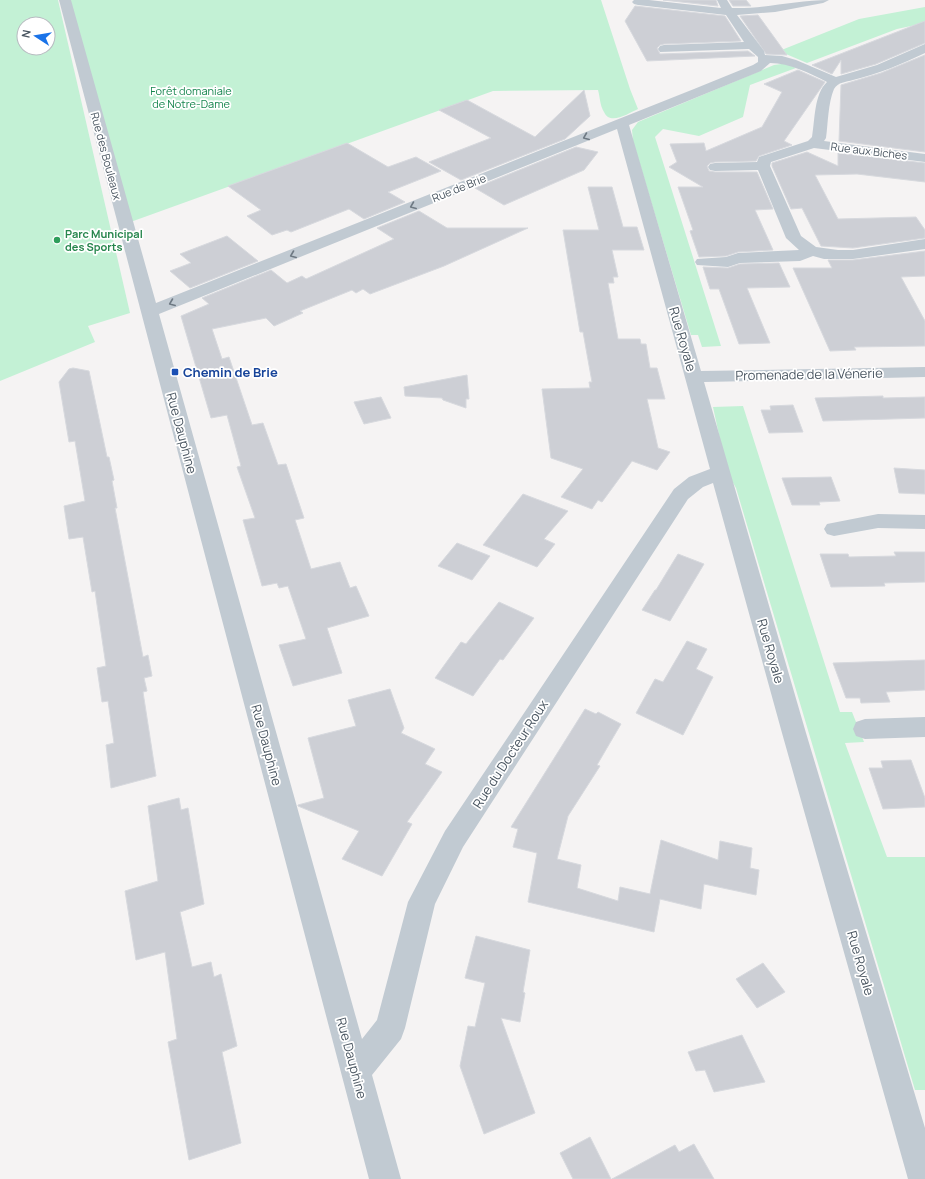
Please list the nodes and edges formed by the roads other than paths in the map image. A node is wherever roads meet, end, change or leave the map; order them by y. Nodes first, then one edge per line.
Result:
1 (65, 0) edge
2 (721, 0) edge
3 (823, 0) edge
4 (638, 2) dead end
5 (729, 11) junction
6 (752, 45) junction
7 (925, 48) edge
8 (664, 49) dead end
9 (764, 59) junction
10 (835, 81) junction
11 (622, 122) junction
12 (813, 144) junction
13 (925, 158) edge
14 (763, 166) junction
15 (715, 167) dead end
16 (925, 244) edge
17 (811, 250) junction
18 (703, 262) dead end
19 (149, 312) junction
20 (925, 372) edge
21 (694, 377) junction
22 (721, 472) junction
23 (925, 522) edge
24 (834, 530) dead end
25 (925, 728) edge
26 (864, 729) dead end
27 (356, 1071) junction
28 (919, 1173) edge
29 (385, 1179) edge

1 - 19 street, Rue des Bouleaux
2 - 5 street
3 - 5 street
4 - 5 street
5 - 6 street
6 - 8 street
6 - 9 street
7 - 10 street
9 - 10 street
9 - 11 street, Rue de Brie
10 - 12 street
11 -> 19 street, Rue de Brie
11 - 21 street, Rue Royale
12 - 13 street, Rue aux Biches
12 - 14 street
14 - 15 street
14 - 17 street
16 - 17 street
17 - 18 street
19 - 27 street, Rue Dauphine
20 - 21 street, Promenade de la Vénerie
21 - 22 street, Rue Royale
22 - 27 street, Rue du Docteur Roux
22 - 28 street, Rue Royale
23 - 24 street
25 - 26 street
27 - 29 street, Rue Dauphine

